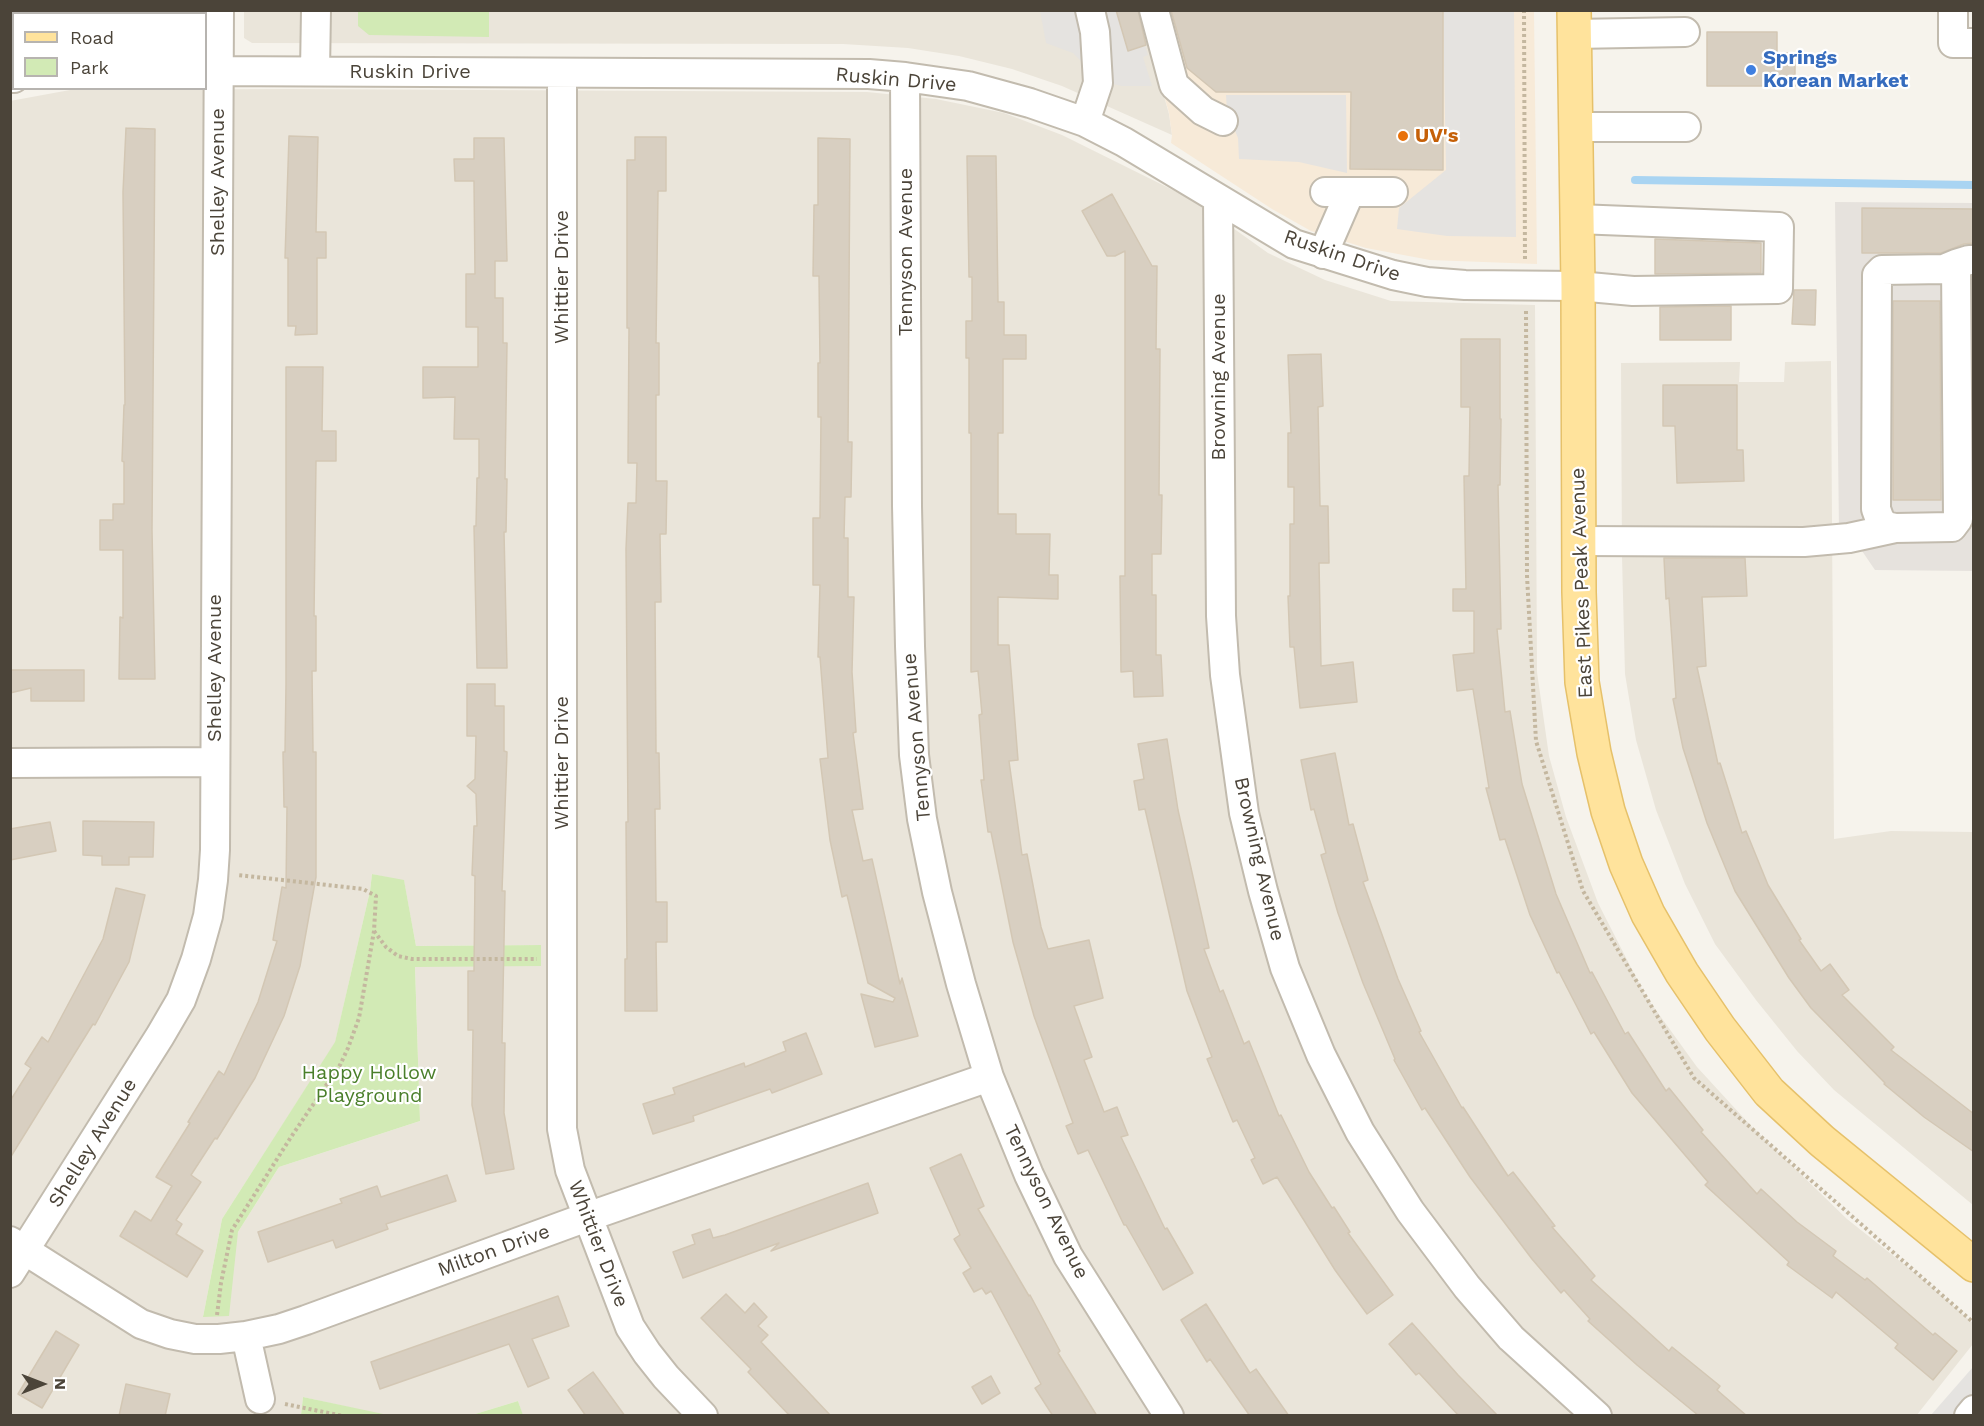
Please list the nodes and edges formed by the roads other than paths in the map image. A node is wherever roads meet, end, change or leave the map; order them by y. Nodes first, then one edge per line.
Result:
1 (219, 10) edge
2 (316, 10) edge
3 (1090, 10) edge
4 (1154, 10) edge
5 (1953, 10) edge
6 (1574, 22) edge
7 (1685, 32) dead end
8 (1974, 43) edge
9 (212, 71) edge
10 (315, 71) junction
11 (562, 73) junction
12 (905, 77) junction
13 (1223, 121) dead end
14 (1084, 122) junction
15 (1576, 127) junction
16 (1686, 127) dead end
17 (1393, 192) dead end
18 (1218, 199) junction
19 (1577, 219) junction
20 (1323, 254) junction
21 (1965, 262) edge
22 (1578, 286) junction
23 (1895, 528) junction
24 (1963, 532) edge
25 (1578, 541) junction
26 (214, 762) junction
27 (10, 764) edge
28 (989, 1077) junction
29 (587, 1217) junction
30 (15, 1254) edge
31 (1974, 1266) edge
32 (246, 1336) junction
33 (260, 1399) road end
34 (1974, 1410) edge
35 (703, 1416) edge
36 (1169, 1416) edge
37 (1597, 1416) edge
38 (1969, 1416) edge

1 - 9 street, Shelley Avenue
2 - 10 street
3 - 14 street
4 - 13 street
5 - 8 street
6 - 7 street
6 - 15 main road, East Pikes Peak Avenue
9 - 10 street, Ruskin Drive
9 - 26 street, Shelley Avenue
10 - 11 street, Ruskin Drive
11 - 12 street, Ruskin Drive
11 - 29 street, Whittier Drive
12 - 14 street, Ruskin Drive
12 - 28 street, Tennyson Avenue
14 - 18 street, Ruskin Drive
15 - 16 street
15 - 19 main road, East Pikes Peak Avenue
17 - 20 street
18 - 20 street, Ruskin Drive
18 - 37 street, Browning Avenue
19 - 22 main road, East Pikes Peak Avenue
19 - 22 street, Ruskin Drive
20 - 22 street, Ruskin Drive
21 - 23 street
21 - 24 street
22 - 25 main road, East Pikes Peak Avenue
23 - 24 street
23 - 25 street
25 - 31 main road, East Pikes Peak Avenue
26 - 27 street
26 - 30 street, Shelley Avenue
28 - 29 street, Milton Drive
28 - 36 street, Tennyson Avenue
29 - 32 street, Milton Drive
29 - 35 street, Whittier Drive
30 - 32 street, Milton Drive
32 - 33 street
34 - 38 street

